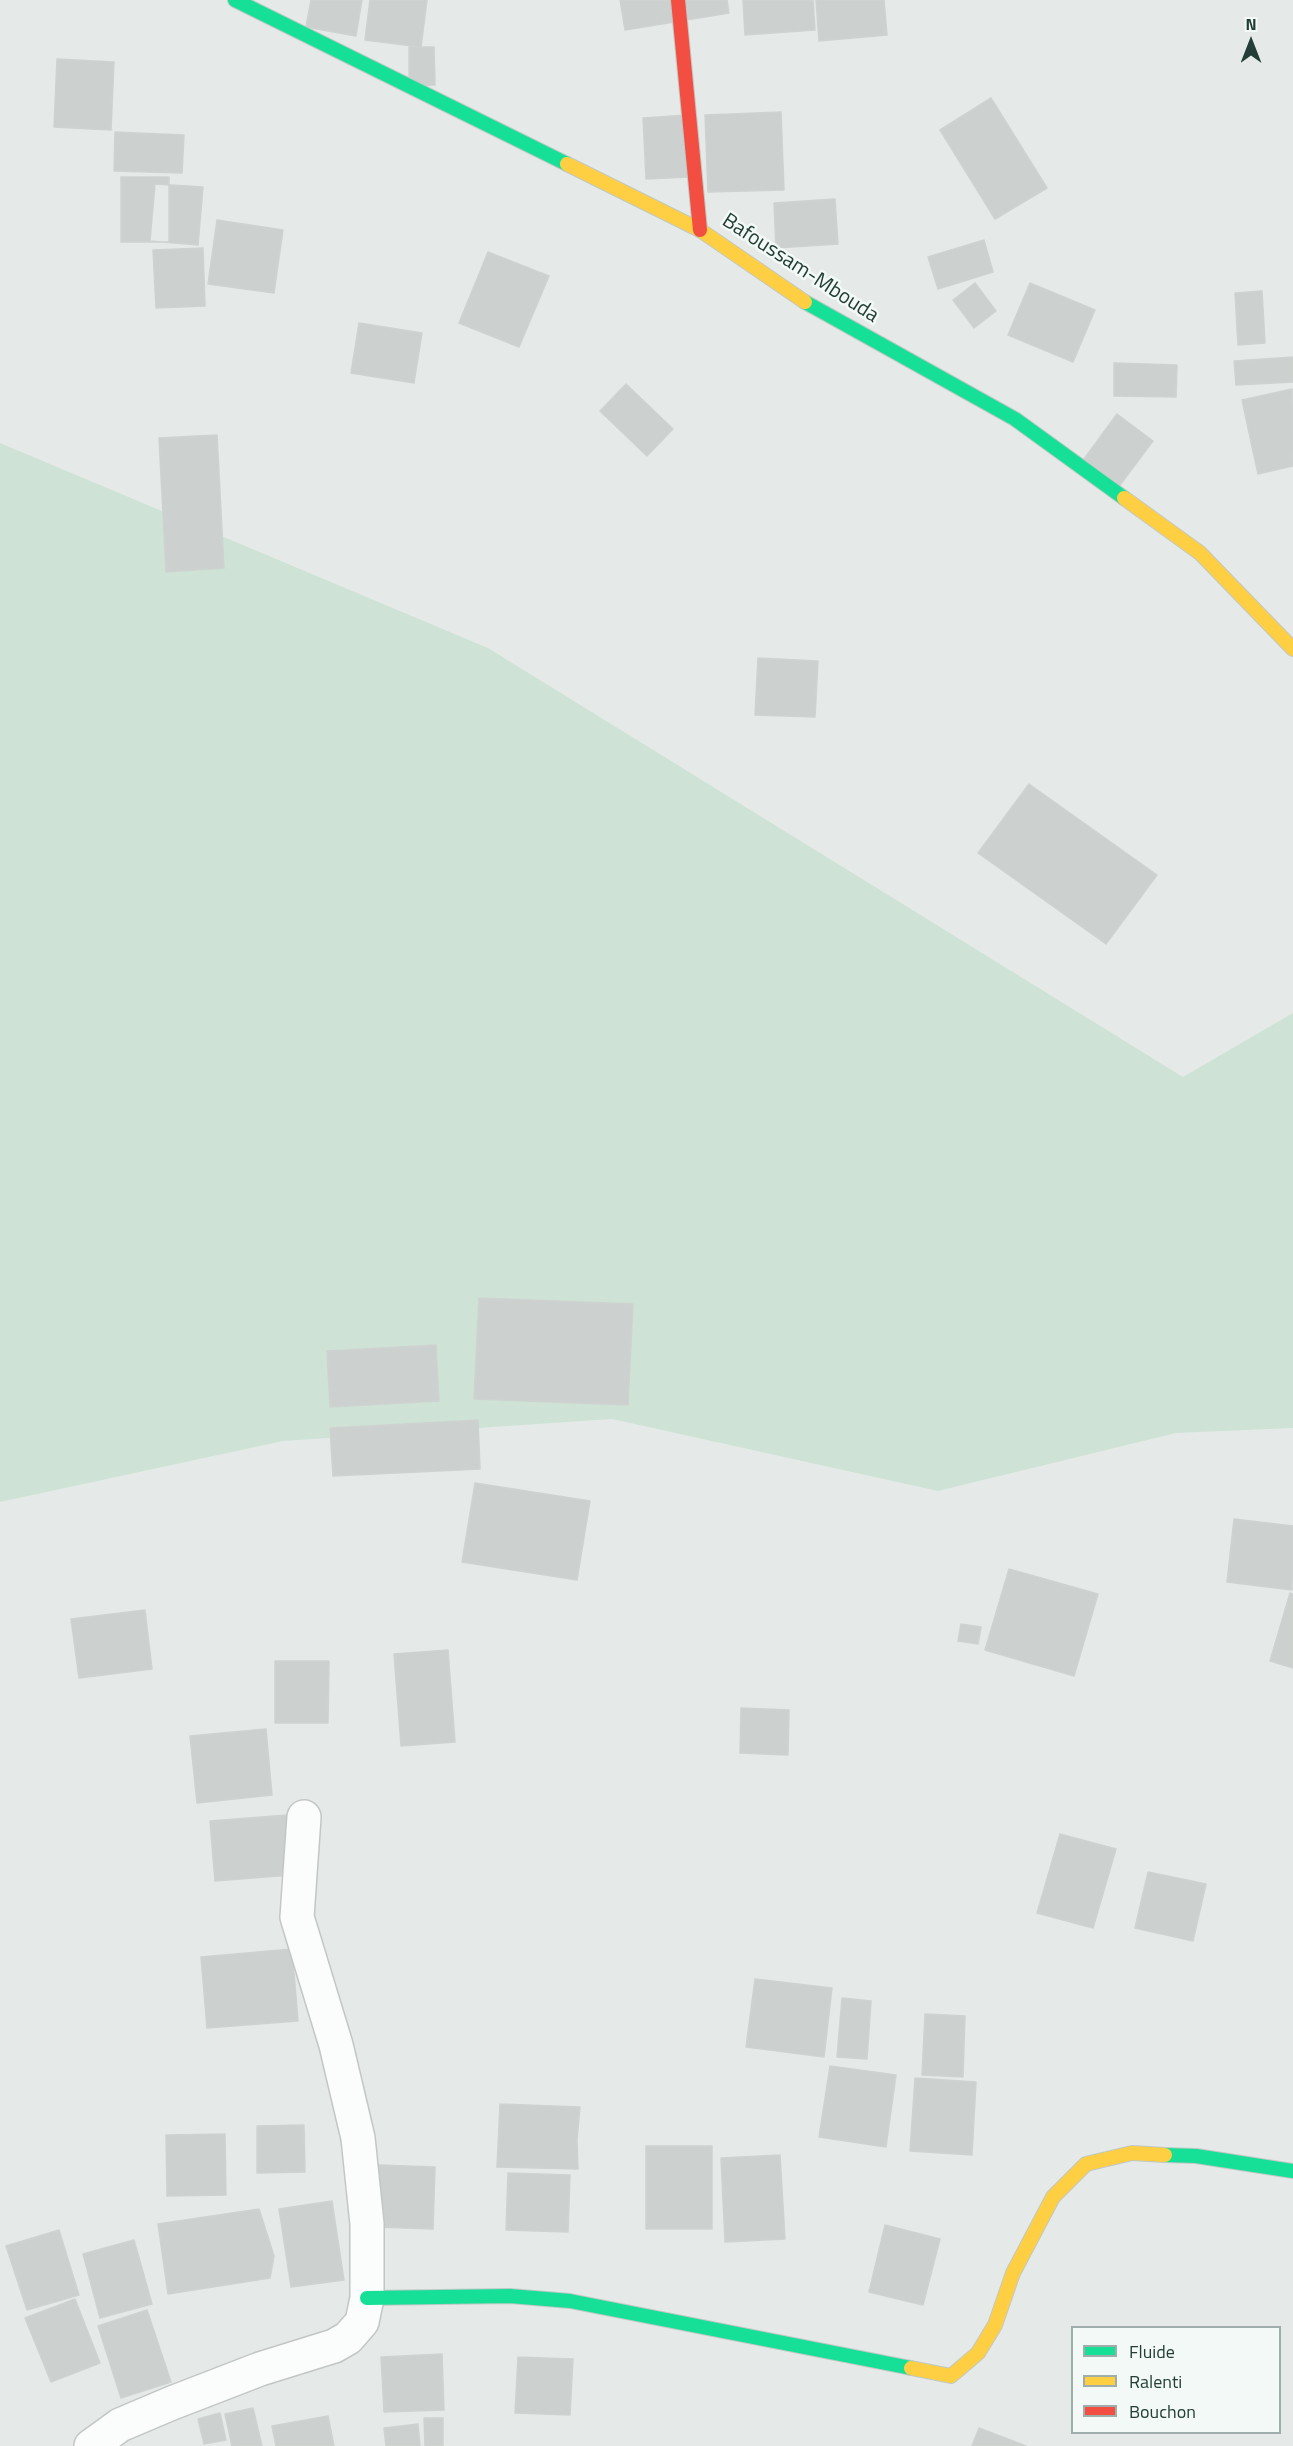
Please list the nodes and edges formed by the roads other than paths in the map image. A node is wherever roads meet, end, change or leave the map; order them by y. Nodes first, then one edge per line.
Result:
1 (235, 0) edge
2 (678, 0) edge
3 (700, 230) junction
4 (1293, 649) edge
5 (304, 1817) dead end
6 (1293, 2171) edge
7 (367, 2298) junction
8 (91, 2446) edge

1 - 3 main road, Bafoussam-Mbouda
2 - 3 main road
3 - 4 main road, Bafoussam-Mbouda
5 - 7 street
6 - 7 main road
7 - 8 street

